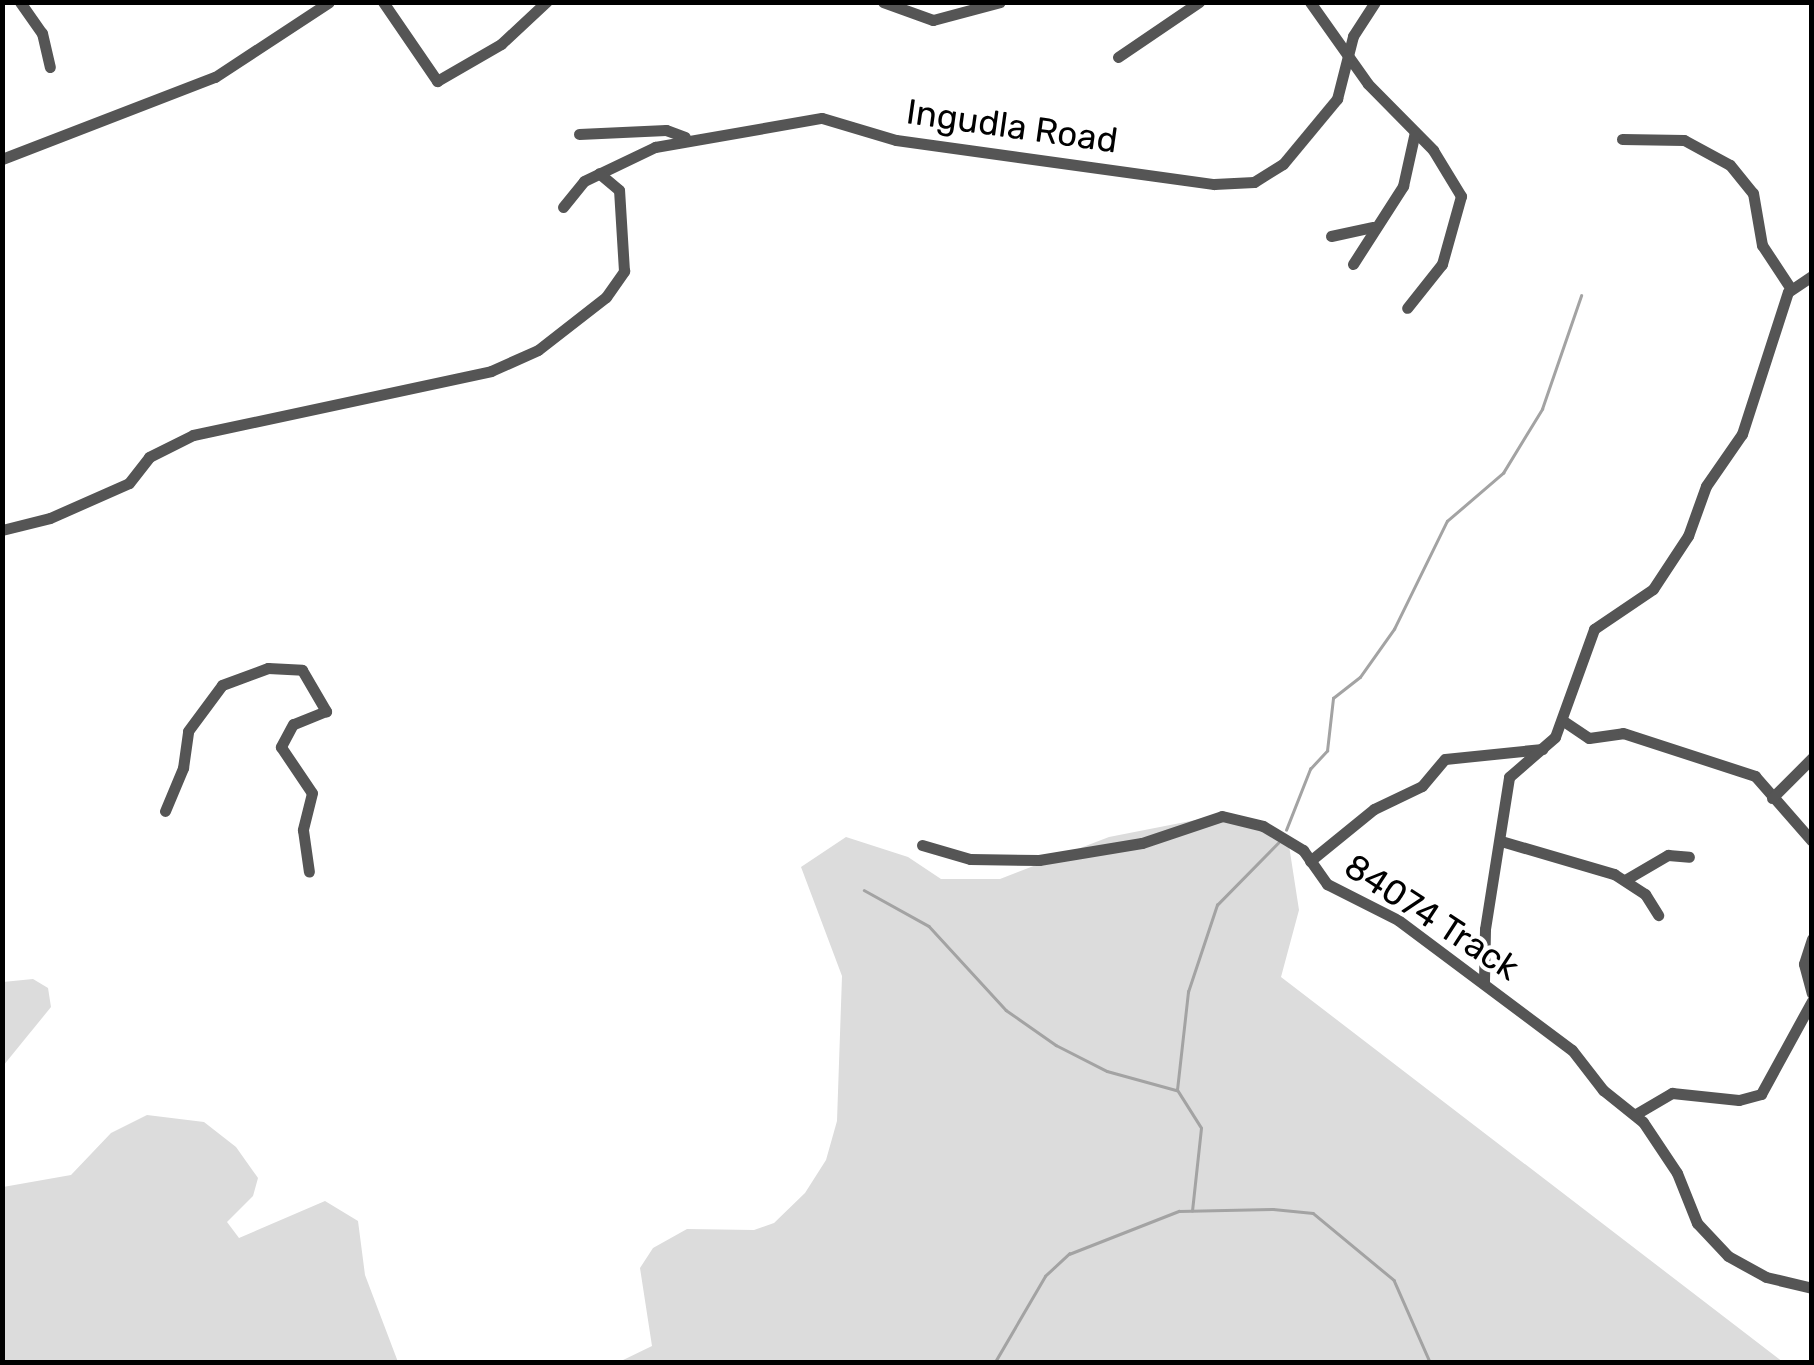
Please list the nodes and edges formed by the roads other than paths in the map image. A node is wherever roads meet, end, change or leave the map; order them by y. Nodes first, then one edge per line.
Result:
1 (20, 2) edge
2 (329, 2) edge
3 (383, 2) edge
4 (546, 2) edge
5 (882, 2) edge
6 (1000, 2) edge
7 (1199, 2) edge
8 (1310, 2) edge
9 (1375, 2) edge
10 (1346, 57) junction
11 (1118, 58) dead end
12 (50, 67) dead end
13 (1415, 132) junction
14 (579, 134) dead end
15 (685, 137) junction
16 (1622, 139) dead end
17 (2, 159) edge
18 (599, 173) junction
19 (563, 206) dead end
20 (1373, 227) junction
21 (1331, 236) dead end
22 (1352, 264) dead end
23 (1812, 276) edge
24 (1790, 289) junction
25 (1407, 308) dead end
26 (2, 530) edge
27 (1562, 720) junction
28 (1542, 749) junction
29 (1812, 758) edge
30 (1772, 798) junction
31 (164, 811) dead end
32 (1501, 841) junction
33 (1812, 841) edge
34 (922, 845) dead end
35 (1689, 857) dead end
36 (1310, 861) junction
37 (309, 872) dead end
38 (1625, 880) junction
39 (1658, 915) dead end
40 (1812, 939) edge
41 (1484, 981) junction
42 (1812, 993) edge
43 (1812, 1001) edge
44 (1636, 1114) junction
45 (1812, 1288) edge

1 - 12 street
2 - 17 street
3 - 4 street
5 - 6 street
7 - 11 street
8 - 10 street
9 - 10 street, Ingudla Road
10 - 13 street
10 - 15 street, Ingudla Road
13 - 20 street
13 - 25 street
14 - 15 street
15 - 18 street, Ingudla Road
16 - 24 street
18 - 19 street, Ingudla Road
18 - 26 street
20 - 21 street
20 - 22 street
23 - 24 street
24 - 27 street
27 - 28 street
27 - 30 street
28 - 32 street
28 - 36 street
29 - 30 street
30 - 33 street
31 - 37 street
32 - 38 street
32 - 41 street
34 - 36 street, 84074 Track
35 - 38 street
36 - 41 street, 84074 Track
38 - 39 street
40 - 42 street
41 - 44 street, 84074 Track
43 - 44 street
44 - 45 street, 84074 Track

